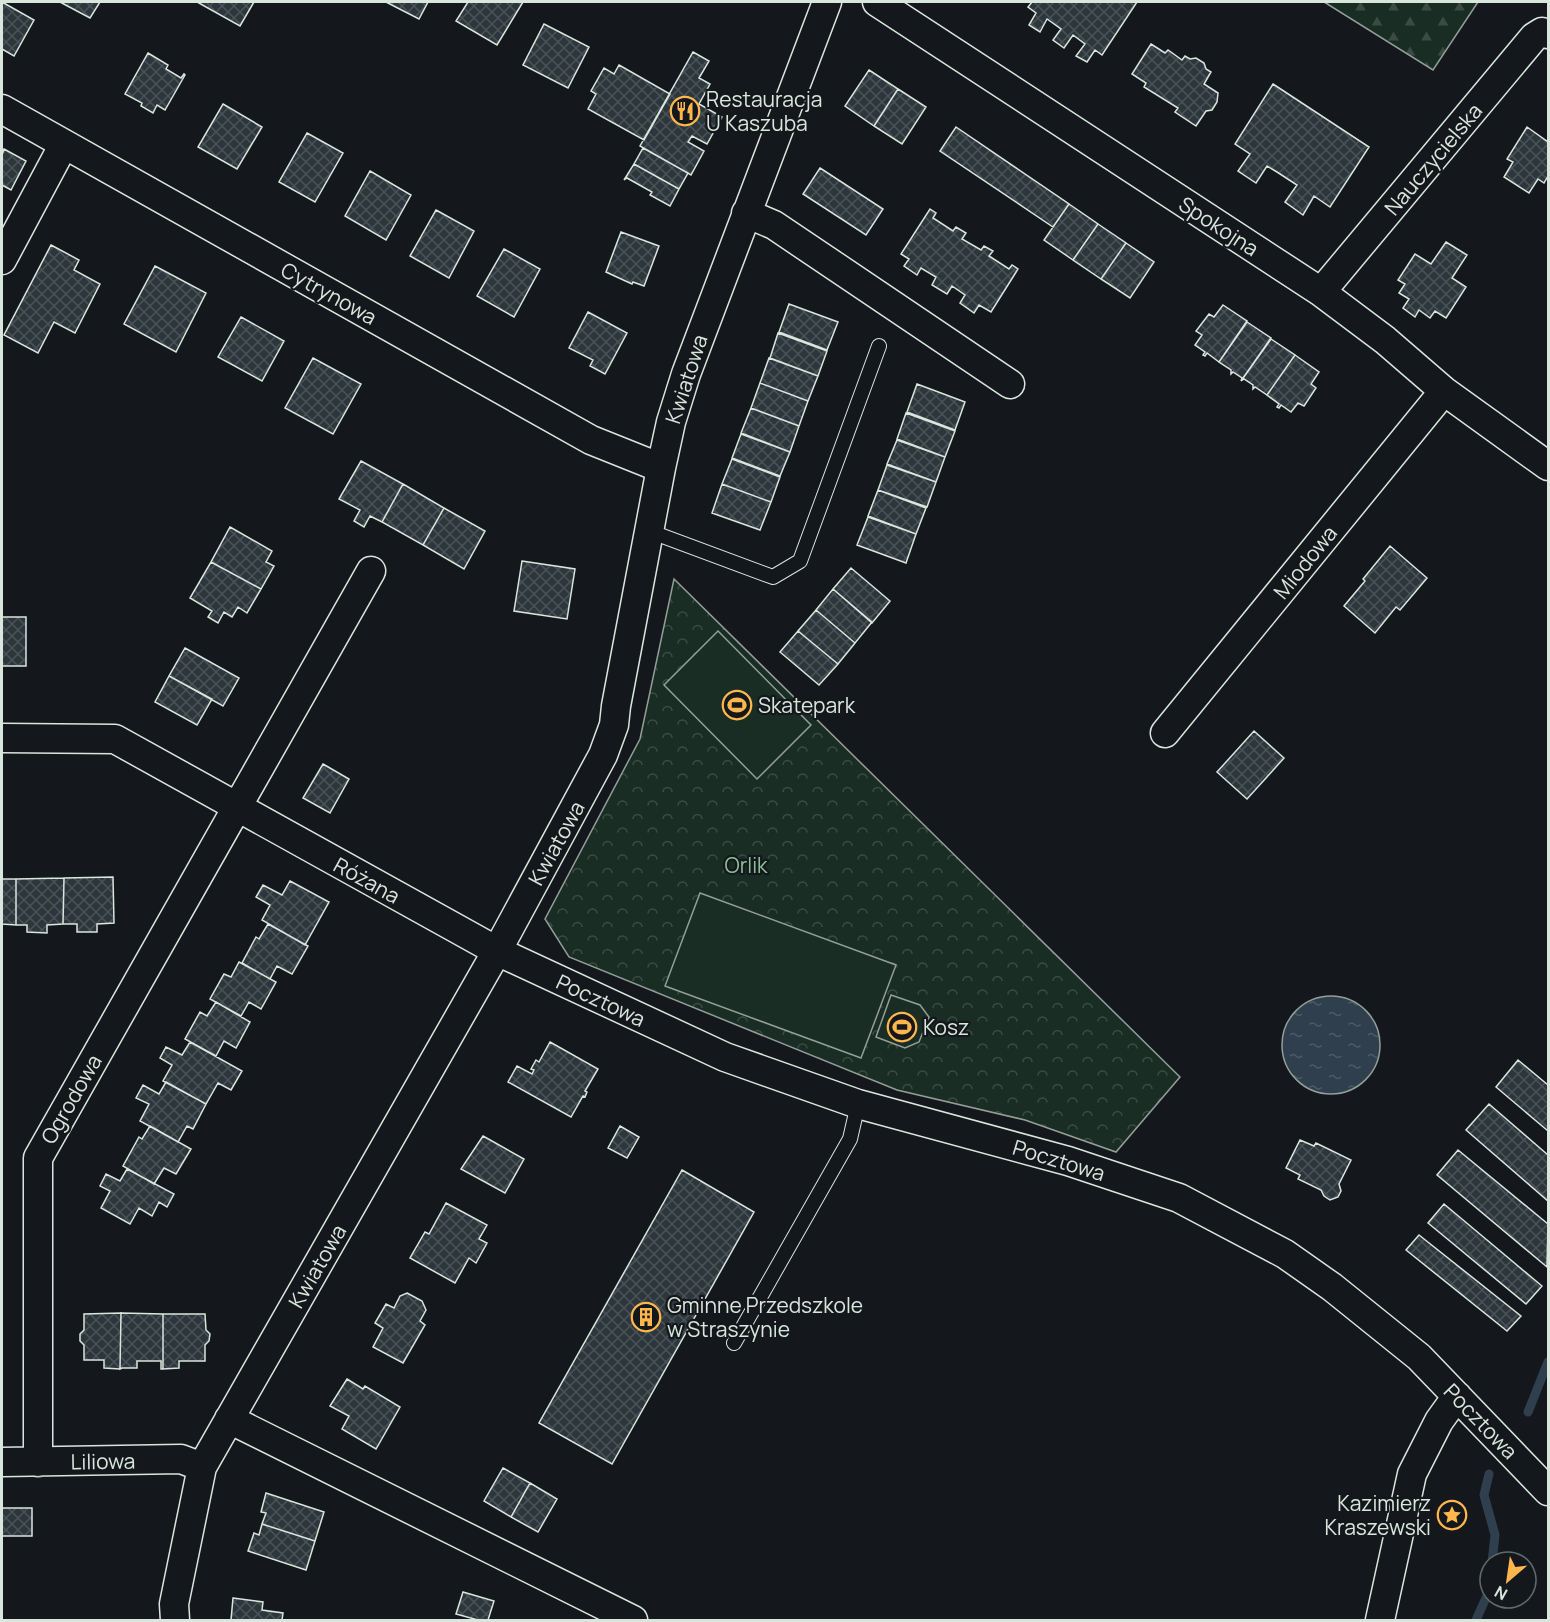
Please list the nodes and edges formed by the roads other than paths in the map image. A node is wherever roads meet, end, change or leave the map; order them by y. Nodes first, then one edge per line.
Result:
1 (826, 2) edge
2 (877, 2) edge
3 (1548, 34) edge
4 (2, 109) edge
5 (64, 144) junction
6 (746, 213) junction
7 (2, 260) edge
8 (1321, 292) junction
9 (879, 346) dead end
10 (1011, 384) dead end
11 (1444, 391) junction
12 (1548, 466) edge
13 (661, 468) junction
14 (649, 531) junction
15 (371, 572) dead end
16 (1165, 734) dead end
17 (2, 738) edge
18 (237, 808) junction
19 (497, 951) junction
20 (858, 1104) junction
21 (734, 1342) dead end
22 (1458, 1396) junction
23 (229, 1419) junction
24 (2, 1462) edge
25 (38, 1462) junction
26 (202, 1467) junction
27 (1548, 1491) edge
28 (175, 1620) edge
29 (633, 1620) edge
30 (1380, 1620) edge

1 - 6 street, Kwiatowa
2 - 8 street, Spokojna
3 - 8 street, Nauczycielska
4 - 5 street, Cytrynowa
5 - 7 street
5 - 13 street, Cytrynowa
6 - 10 street
6 - 13 street, Kwiatowa
8 - 11 street, Spokojna
9 - 14 lane
11 - 12 street, Spokojna
11 - 16 street, Miodowa
13 - 14 street, Kwiatowa
14 - 19 street, Kwiatowa
15 - 18 street
17 - 18 street, Różana
18 - 19 street, Różana
18 - 25 street, Ogrodowa
19 - 20 street, Pocztowa
19 - 23 street, Kwiatowa
20 - 21 lane
20 - 22 street, Pocztowa
22 - 27 street, Pocztowa
22 - 30 street
23 - 26 street, Kwiatowa
23 - 29 street
24 - 25 street, Liliowa
25 - 26 street, Liliowa
26 - 28 street, Kwiatowa

